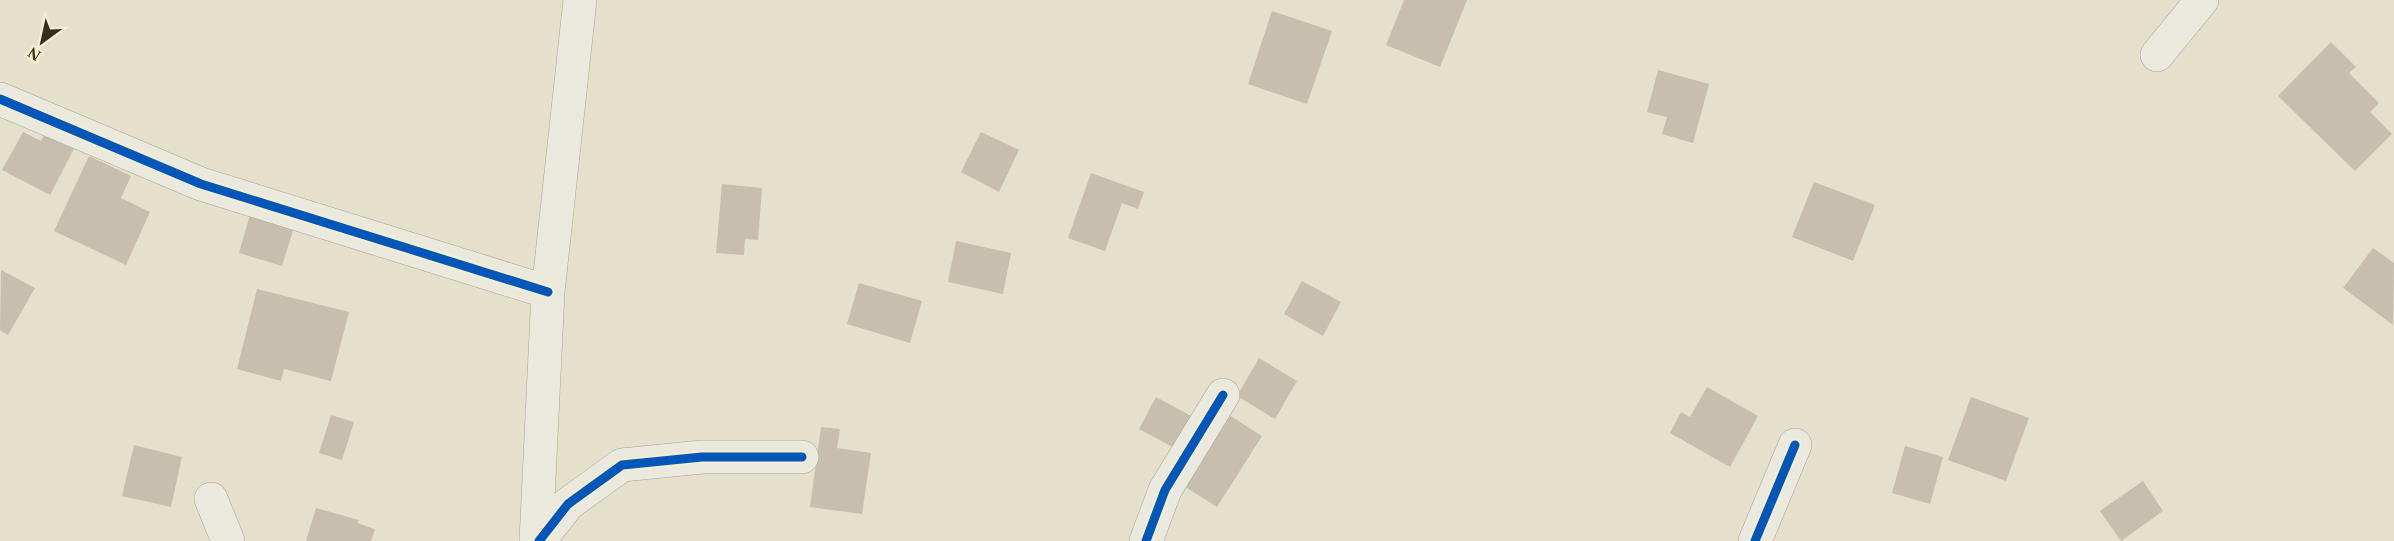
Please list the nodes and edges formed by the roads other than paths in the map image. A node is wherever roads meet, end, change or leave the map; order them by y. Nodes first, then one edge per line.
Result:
1 (580, 0) edge
2 (2202, 0) edge
3 (2157, 55) dead end
4 (0, 99) edge
5 (548, 292) junction
6 (1222, 395) dead end
7 (1795, 445) dead end
8 (802, 457) dead end
9 (211, 499) dead end
10 (228, 541) edge
11 (537, 541) edge
12 (1146, 541) edge
13 (1755, 541) edge

1 - 5 street
2 - 3 street
4 - 5 street
5 - 11 street
6 - 12 street
7 - 13 street
8 - 11 street
9 - 10 street

